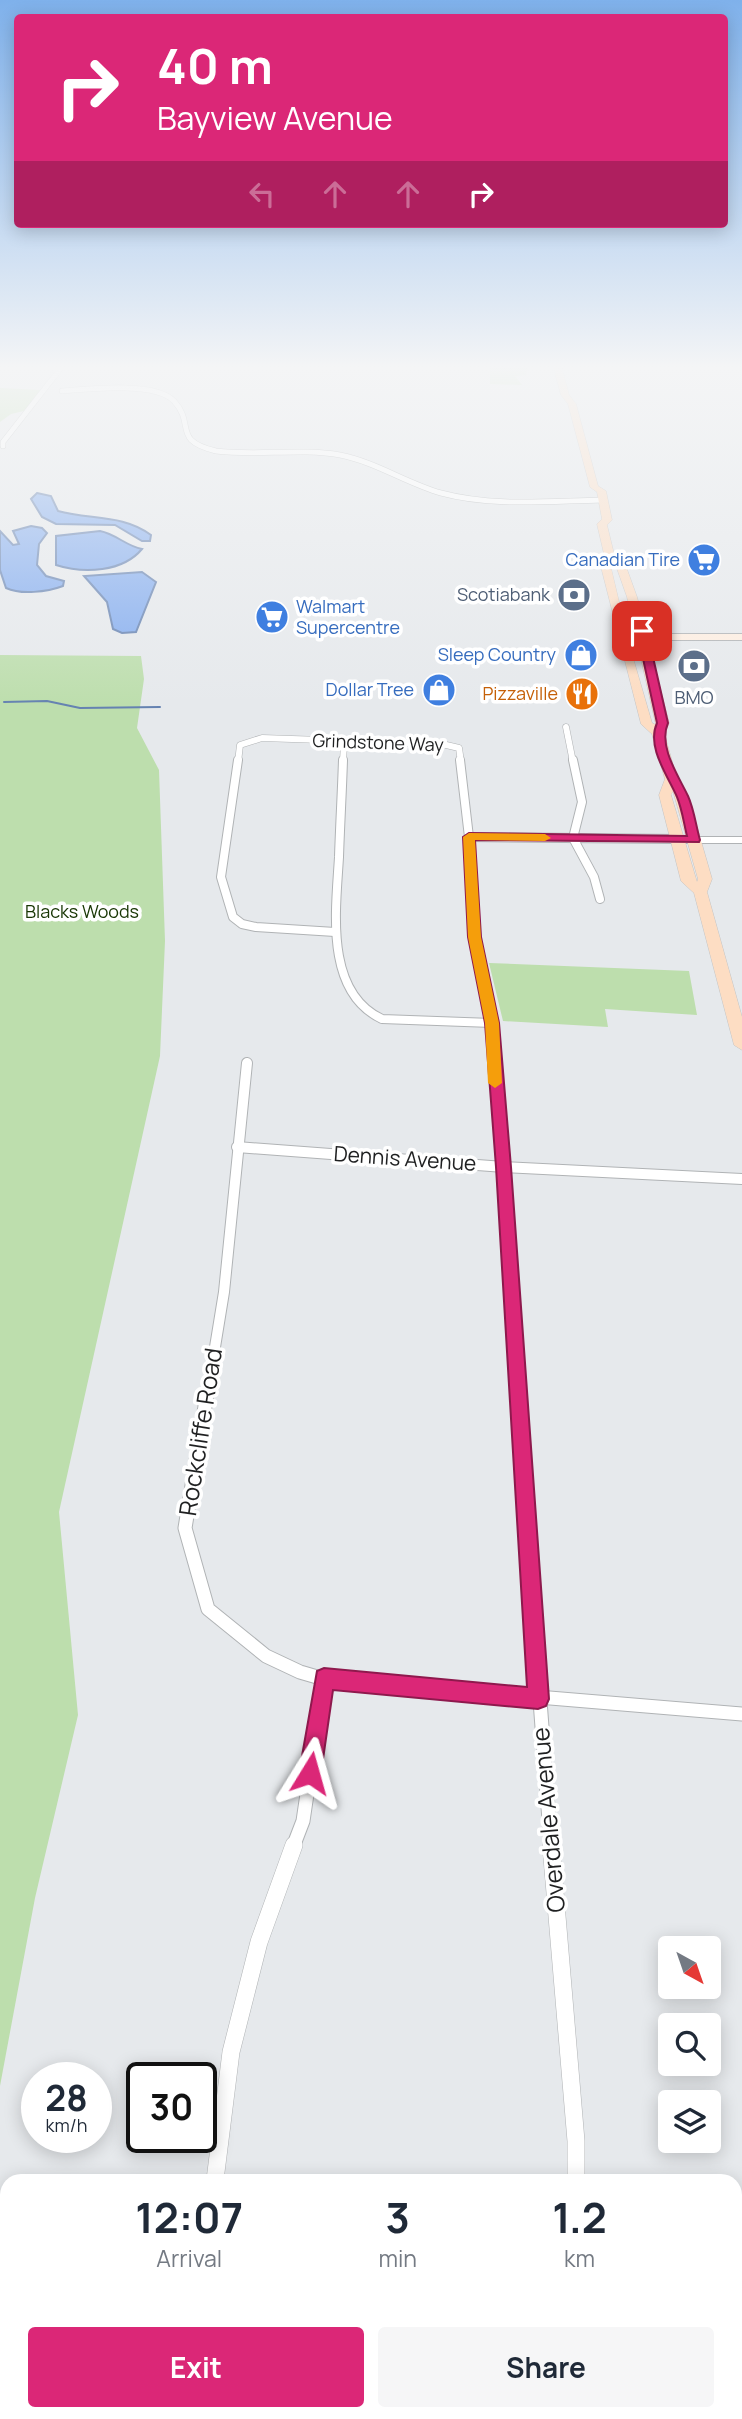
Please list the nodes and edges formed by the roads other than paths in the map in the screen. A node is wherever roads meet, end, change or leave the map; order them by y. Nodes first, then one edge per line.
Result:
1 (409, 481) edge
2 (592, 481) edge
3 (594, 487) junction
4 (590, 502) junction
5 (602, 502) junction
6 (602, 524) junction
7 (609, 555) junction
8 (742, 637) edge
9 (623, 640) junction
10 (643, 641) junction
11 (742, 643) edge
12 (566, 727) dead end
13 (658, 733) junction
14 (344, 743) junction
15 (671, 779) junction
16 (469, 837) junction
17 (573, 838) junction
18 (677, 839) junction
19 (694, 840) junction
20 (742, 840) edge
21 (700, 892) junction
22 (600, 899) dead end
23 (335, 932) junction
24 (492, 1023) junction
25 (742, 1045) edge
26 (247, 1063) dead end
27 (237, 1147) junction
28 (504, 1167) junction
29 (742, 1179) edge
30 (324, 1678) junction
31 (538, 1699) junction
32 (742, 1714) edge
33 (216, 2174) edge
34 (576, 2174) edge

1 - 4 street
2 - 3 main road
3 - 4 main road
3 - 5 main road
4 - 5 street
4 - 6 main road
5 - 6 main road
6 - 7 main road
7 - 9 main road
7 - 10 main road
8 - 10 main road
9 - 10 main road
9 - 13 main road
10 - 11 main road
10 - 13 main road
12 - 17 street
13 - 15 main road
14 - 16 street, Grindstone Way
14 - 23 street
14 - 23 street, Grindstone Way
15 - 18 main road
15 - 19 main road
16 - 17 street
16 - 24 street, Grindstone Way
17 - 18 street
17 - 22 street
18 - 19 street
18 - 21 main road
19 - 20 street
19 - 21 main road
21 - 25 main road
23 - 24 street
24 - 28 street, Grindstone Way
26 - 27 street, Rockcliffe Road
27 - 28 street, Dennis Avenue
27 - 30 street, Rockcliffe Road
28 - 29 street, Dennis Avenue
28 - 31 street, Overdale Avenue
30 - 31 street, Rockcliffe Road
30 - 33 street
31 - 32 street, Rockcliffe Road
31 - 34 street, Overdale Avenue

